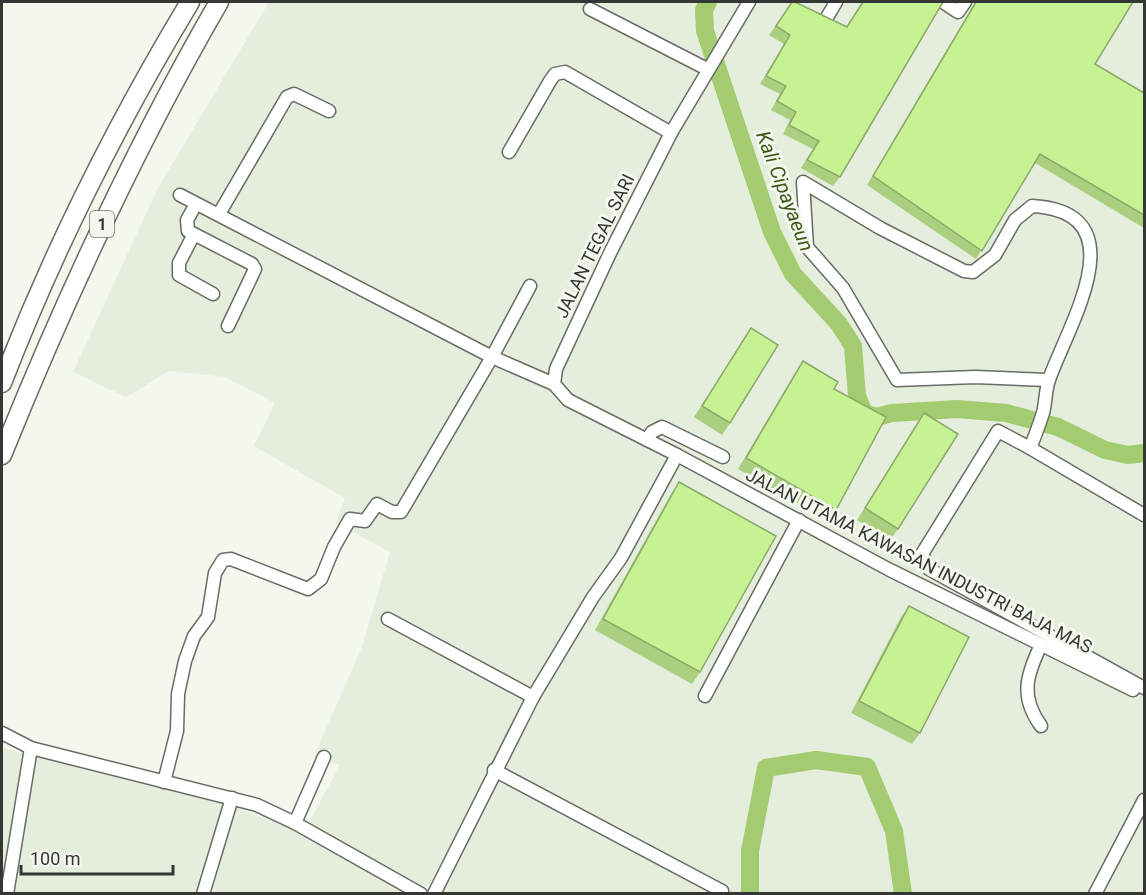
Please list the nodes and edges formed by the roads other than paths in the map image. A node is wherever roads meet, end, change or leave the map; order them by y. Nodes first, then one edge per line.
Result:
1 (190, 2) edge
2 (219, 2) edge
3 (837, 2) edge
4 (944, 2) edge
5 (965, 2) edge
6 (745, 7) edge
7 (590, 9) dead end
8 (826, 19) edge
9 (709, 65) junction
10 (329, 111) dead end
11 (671, 133) junction
12 (509, 152) dead end
13 (180, 195) dead end
14 (196, 204) junction
15 (219, 214) junction
16 (194, 234) junction
17 (530, 286) dead end
18 (213, 294) dead end
19 (228, 326) dead end
20 (492, 357) junction
21 (1048, 380) junction
22 (2, 383) edge
23 (554, 384) junction
24 (647, 440) junction
25 (1030, 448) junction
26 (2, 455) edge
27 (677, 455) junction
28 (723, 457) dead end
29 (1144, 515) edge
30 (799, 520) junction
31 (388, 619) dead end
32 (1041, 645) junction
33 (1144, 688) edge
34 (705, 696) dead end
35 (1144, 696) edge
36 (533, 697) junction
37 (1041, 726) dead end
38 (2, 733) edge
39 (31, 748) junction
40 (324, 757) dead end
41 (494, 770) junction
42 (164, 782) junction
43 (232, 798) junction
44 (1144, 800) edge
45 (295, 823) junction
46 (722, 891) dead end
47 (7, 894) edge
48 (203, 894) edge
49 (421, 894) edge
50 (434, 894) edge
51 (1095, 894) edge

1 - 22 highway, 1
2 - 26 highway, 1
3 - 8 street
4 - 5 street
6 - 9 street, JALAN TEGAL SARI
7 - 9 street
9 - 11 street, JALAN TEGAL SARI
10 - 15 street
11 - 12 street
11 - 23 street, JALAN TEGAL SARI
13 - 14 street
14 - 15 street
14 - 16 street
15 - 20 street
16 - 18 street
16 - 19 street
17 - 20 street
20 - 23 street
20 - 42 street
21 - 21 street
21 - 25 street
23 - 24 street
24 - 27 street
24 - 28 street
25 - 29 street
25 - 33 street
27 - 30 street, JALAN UTAMA KAWASAN INDUSTRI BAJA MAS
27 - 36 street
30 - 32 street, JALAN UTAMA KAWASAN INDUSTRI BAJA MAS
30 - 34 street
31 - 36 street
32 - 35 street, JALAN UTAMA KAWASAN INDUSTRI BAJA MAS
32 - 37 street
36 - 41 street
38 - 39 street
39 - 42 street
39 - 47 street
40 - 45 street
41 - 46 street
41 - 50 street
42 - 43 street
43 - 45 street
43 - 48 street
44 - 51 street
45 - 49 street

